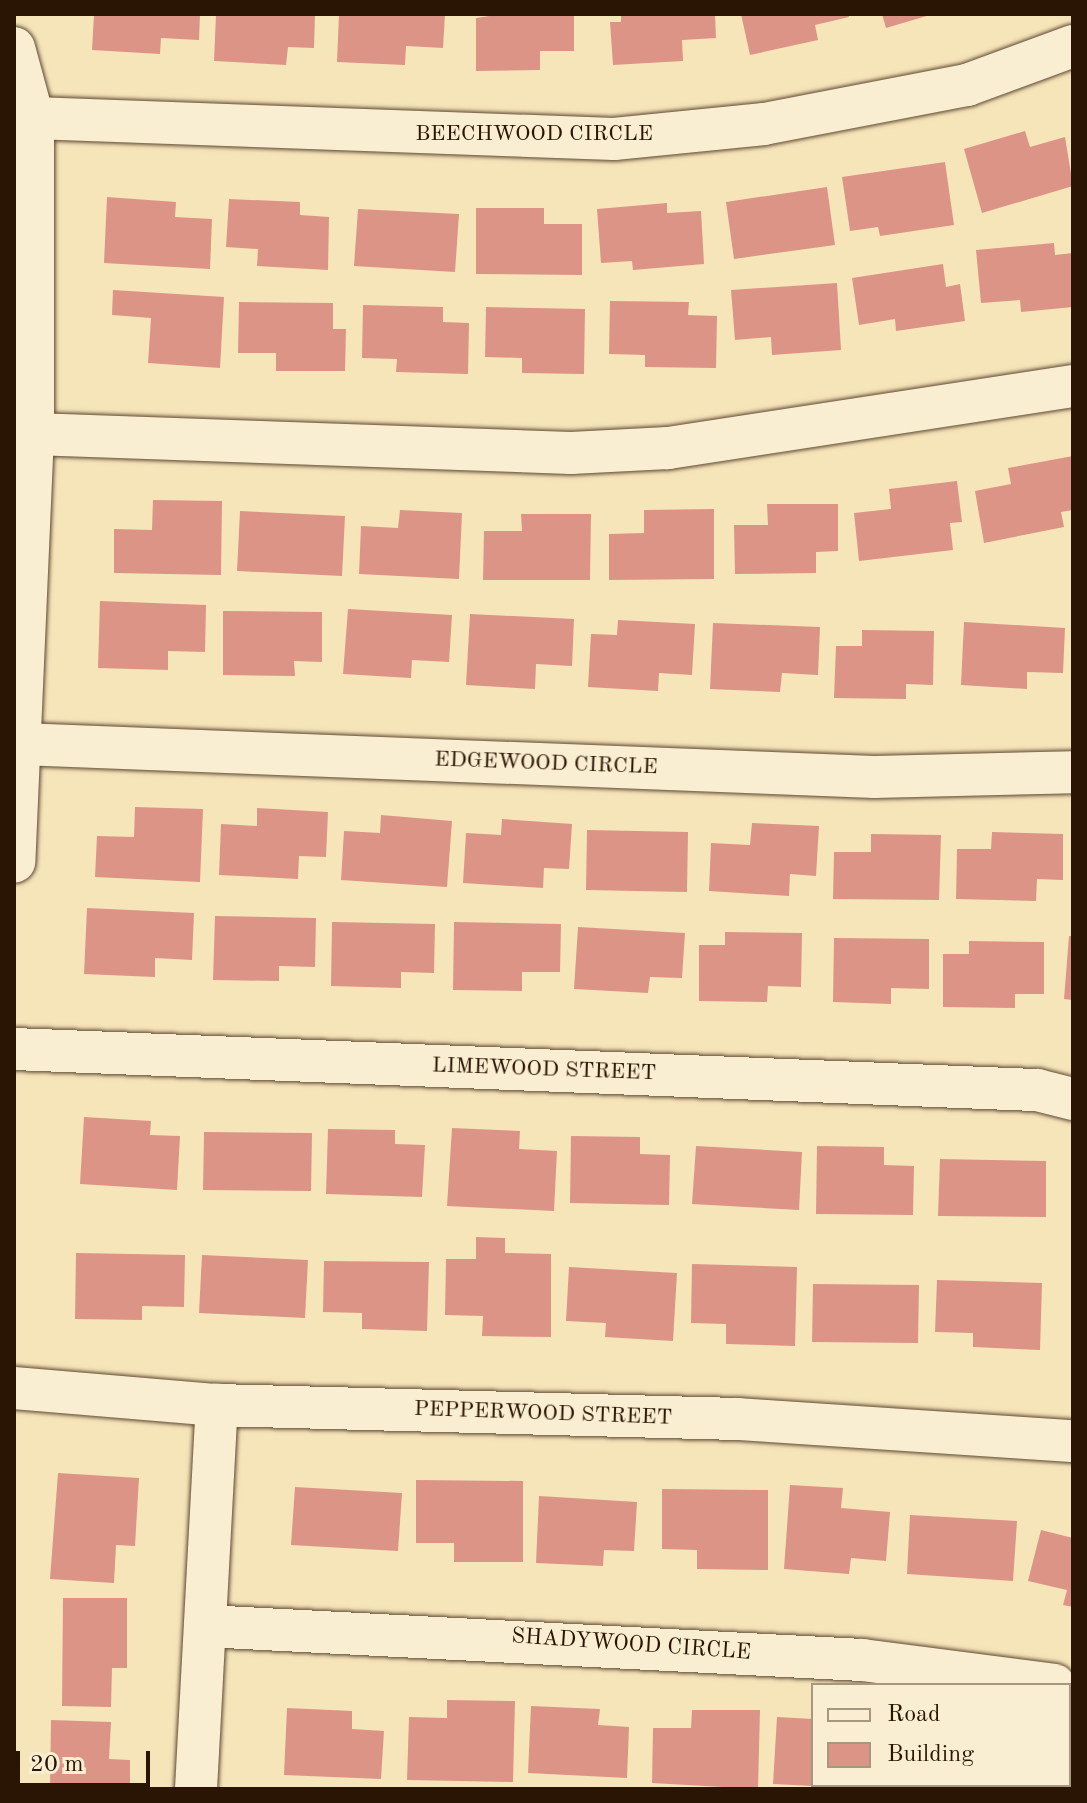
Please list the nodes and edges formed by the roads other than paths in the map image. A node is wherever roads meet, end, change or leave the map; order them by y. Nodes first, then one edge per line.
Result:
1 (1073, 46) edge
2 (14, 48) edge
3 (33, 118) junction
4 (1073, 386) edge
5 (33, 434) junction
6 (20, 744) junction
7 (1073, 772) edge
8 (14, 862) edge
9 (14, 1049) edge
10 (1073, 1099) edge
11 (14, 1388) edge
12 (217, 1405) junction
13 (1073, 1441) edge
14 (205, 1626) junction
15 (1039, 1683) edge
16 (196, 1789) edge

1 - 3 street, BEECHWOOD CIRCLE
2 - 3 street
3 - 5 street
4 - 5 street
5 - 6 street
6 - 7 street, EDGEWOOD CIRCLE
6 - 8 street
9 - 10 street, LIMEWOOD STREET
11 - 12 street, PEPPERWOOD STREET
12 - 13 street, PEPPERWOOD STREET
12 - 14 street
14 - 15 street, SHADYWOOD CIRCLE
14 - 16 street

